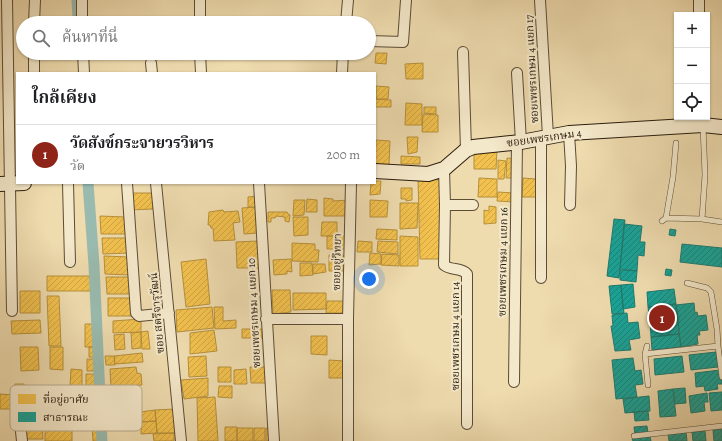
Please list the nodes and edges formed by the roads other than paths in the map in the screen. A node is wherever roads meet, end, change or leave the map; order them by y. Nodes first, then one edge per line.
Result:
1 (8, 0) edge
2 (34, 0) edge
3 (82, 0) edge
4 (200, 0) edge
5 (348, 0) edge
6 (406, 0) edge
7 (540, 0) edge
8 (699, 0) edge
9 (698, 12) edge
10 (34, 16) edge
11 (82, 16) edge
12 (200, 16) edge
13 (347, 16) edge
14 (376, 41) edge
15 (463, 52) dead end
16 (34, 60) edge
17 (83, 60) edge
18 (200, 60) edge
19 (343, 60) edge
20 (34, 72) edge
21 (84, 72) edge
22 (201, 72) edge
23 (342, 72) edge
24 (517, 73) dead end
25 (703, 121) edge
26 (722, 127) edge
27 (569, 133) junction
28 (544, 137) junction
29 (519, 142) junction
30 (676, 143) dead end
31 (466, 150) junction
32 (444, 169) junction
33 (376, 171) edge
34 (16, 183) edge
35 (5, 184) edge
36 (68, 184) edge
37 (126, 184) edge
38 (156, 184) edge
39 (259, 184) edge
40 (351, 184) edge
41 (445, 205) junction
42 (473, 205) dead end
43 (570, 205) dead end
44 (702, 219) junction
45 (722, 222) edge
46 (70, 262) dead end
47 (541, 278) dead end
48 (687, 283) dead end
49 (12, 311) dead end
50 (169, 313) junction
51 (266, 319) junction
52 (348, 319) junction
53 (647, 346) dead end
54 (718, 346) junction
55 (645, 354) junction
56 (722, 377) edge
57 (514, 382) dead end
58 (648, 385) dead end
59 (467, 424) dead end
60 (722, 426) edge
61 (21, 431) edge
62 (634, 436) dead end
63 (22, 441) edge
64 (181, 441) edge
65 (274, 441) edge
66 (348, 441) edge

1 - 35 street
2 - 10 street
3 - 11 street
4 - 12 street
5 - 13 street
6 - 14 street
7 - 28 street, ซอยเพชรเกษม 4 แยก 17
8 - 9 street
15 - 31 street
16 - 20 street
17 - 21 street
18 - 22 street
19 - 23 street
24 - 29 street, ซอยเพชรเกษม 4 แยก 16
25 - 26 street, ซอยเพชรเกษม 4
25 - 27 street, ซอยเพชรเกษม 4
25 - 44 lane
27 - 28 street, ซอยเพชรเกษม 4
27 - 43 street
28 - 29 street, ซอยเพชรเกษม 4
28 - 47 street, ซอยเพชรเกษม 4 แยก 17
29 - 31 street, ซอยเพชรเกษม 4
29 - 57 street, ซอยเพชรเกษม 4 แยก 16
30 - 44 lane
31 - 32 street, ซอยเพชรเกษม 4
32 - 33 street, ซอยเพชรเกษม 4
32 - 41 street, ซอยเพชรเกษม 4 แยก 14
34 - 35 street
35 - 49 street
36 - 46 street
37 - 50 street
38 - 50 street, ซอย สตรีจารุวัฒน์
39 - 51 street, ซอยเพชรเกษม 4 แยก 10
40 - 52 street, ซอยอยู่วิทยา
41 - 42 street
41 - 59 street, ซอยเพชรเกษม 4 แยก 14
44 - 45 lane
48 - 54 lane
50 - 64 street, ซอย สตรีจารุวัฒน์
51 - 52 street
51 - 65 street, ซอยเพชรเกษม 4 แยก 10
52 - 66 street, ซอยอยู่วิทยา
53 - 55 lane
54 - 55 lane
54 - 56 lane
55 - 58 lane
60 - 62 lane
61 - 63 street

